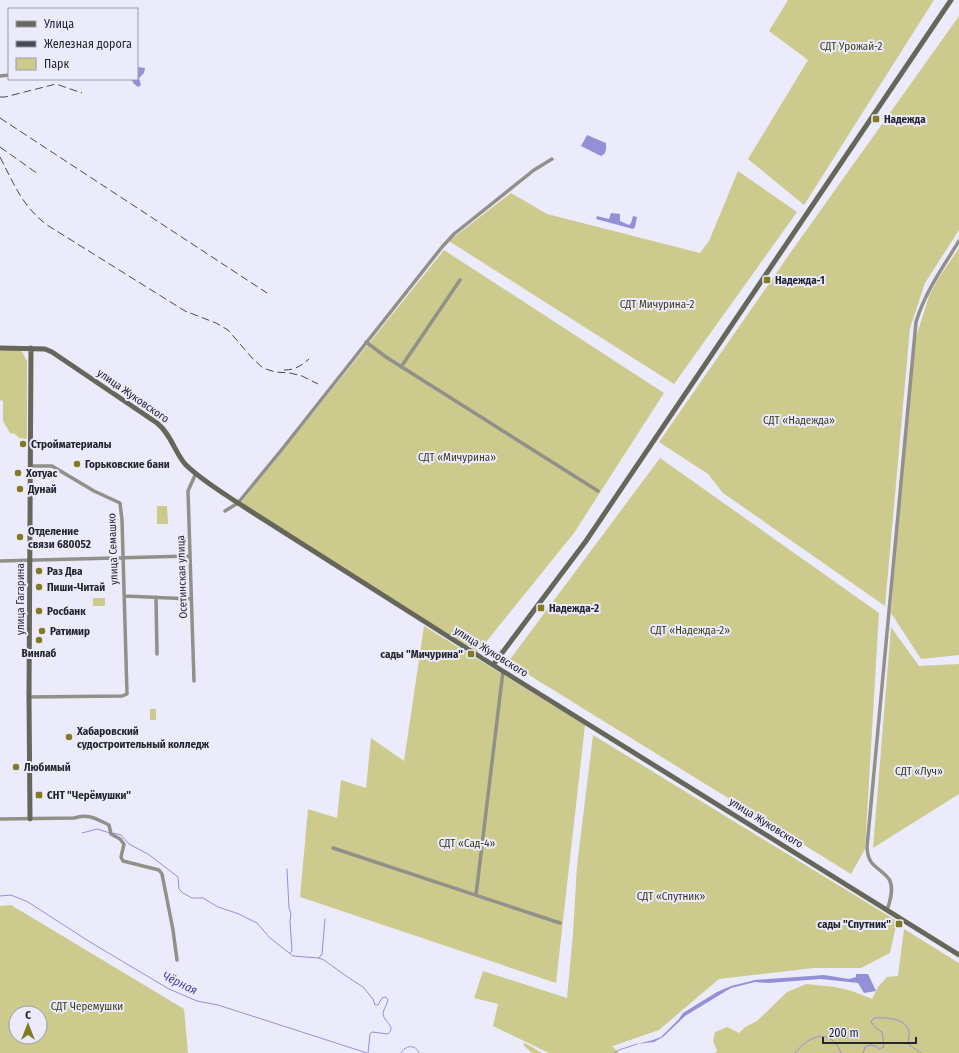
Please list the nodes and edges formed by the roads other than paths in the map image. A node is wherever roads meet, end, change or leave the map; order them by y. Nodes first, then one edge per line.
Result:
1 (951, 0) edge
2 (552, 159) dead end
3 (959, 241) edge
4 (460, 280) dead end
5 (366, 342) junction
6 (0, 348) edge
7 (31, 348) junction
8 (402, 367) junction
9 (30, 466) junction
10 (196, 473) junction
11 (598, 491) dead end
12 (238, 503) junction
13 (225, 511) dead end
14 (190, 556) junction
15 (122, 558) junction
16 (29, 560) junction
17 (0, 561) edge
18 (124, 596) junction
19 (156, 598) junction
20 (191, 599) junction
21 (158, 654) dead end
22 (493, 665) junction
23 (503, 671) junction
24 (194, 681) dead end
25 (29, 697) junction
26 (0, 819) edge
27 (30, 819) junction
28 (333, 848) dead end
29 (476, 895) junction
30 (887, 910) junction
31 (560, 923) dead end
32 (959, 955) edge
33 (177, 960) dead end

1 - 22 street
2 - 5 street
3 - 30 street
4 - 8 street
5 - 8 street
5 - 12 street
6 - 7 street, улица Жуковского
7 - 9 street, улица Гагарина
7 - 10 street, улица Жуковского
8 - 11 street
9 - 15 street, улица Семашко
9 - 16 street, улица Гагарина
10 - 12 street, улица Жуковского
10 - 14 street, Осетинская улица
12 - 13 street
12 - 22 street, улица Жуковского
14 - 15 street
14 - 20 street, Осетинская улица
15 - 16 street
15 - 18 street, улица Семашко
16 - 17 street
16 - 25 street, улица Гагарина
18 - 19 street
18 - 25 street, улица Семашко
19 - 20 street
19 - 21 street
20 - 24 street, Осетинская улица
22 - 23 street, улица Жуковского
23 - 29 street
23 - 30 street, улица Жуковского
25 - 27 street, улица Гагарина
26 - 27 street
27 - 33 street
28 - 29 street
29 - 31 street
30 - 32 street, улица Жуковского

